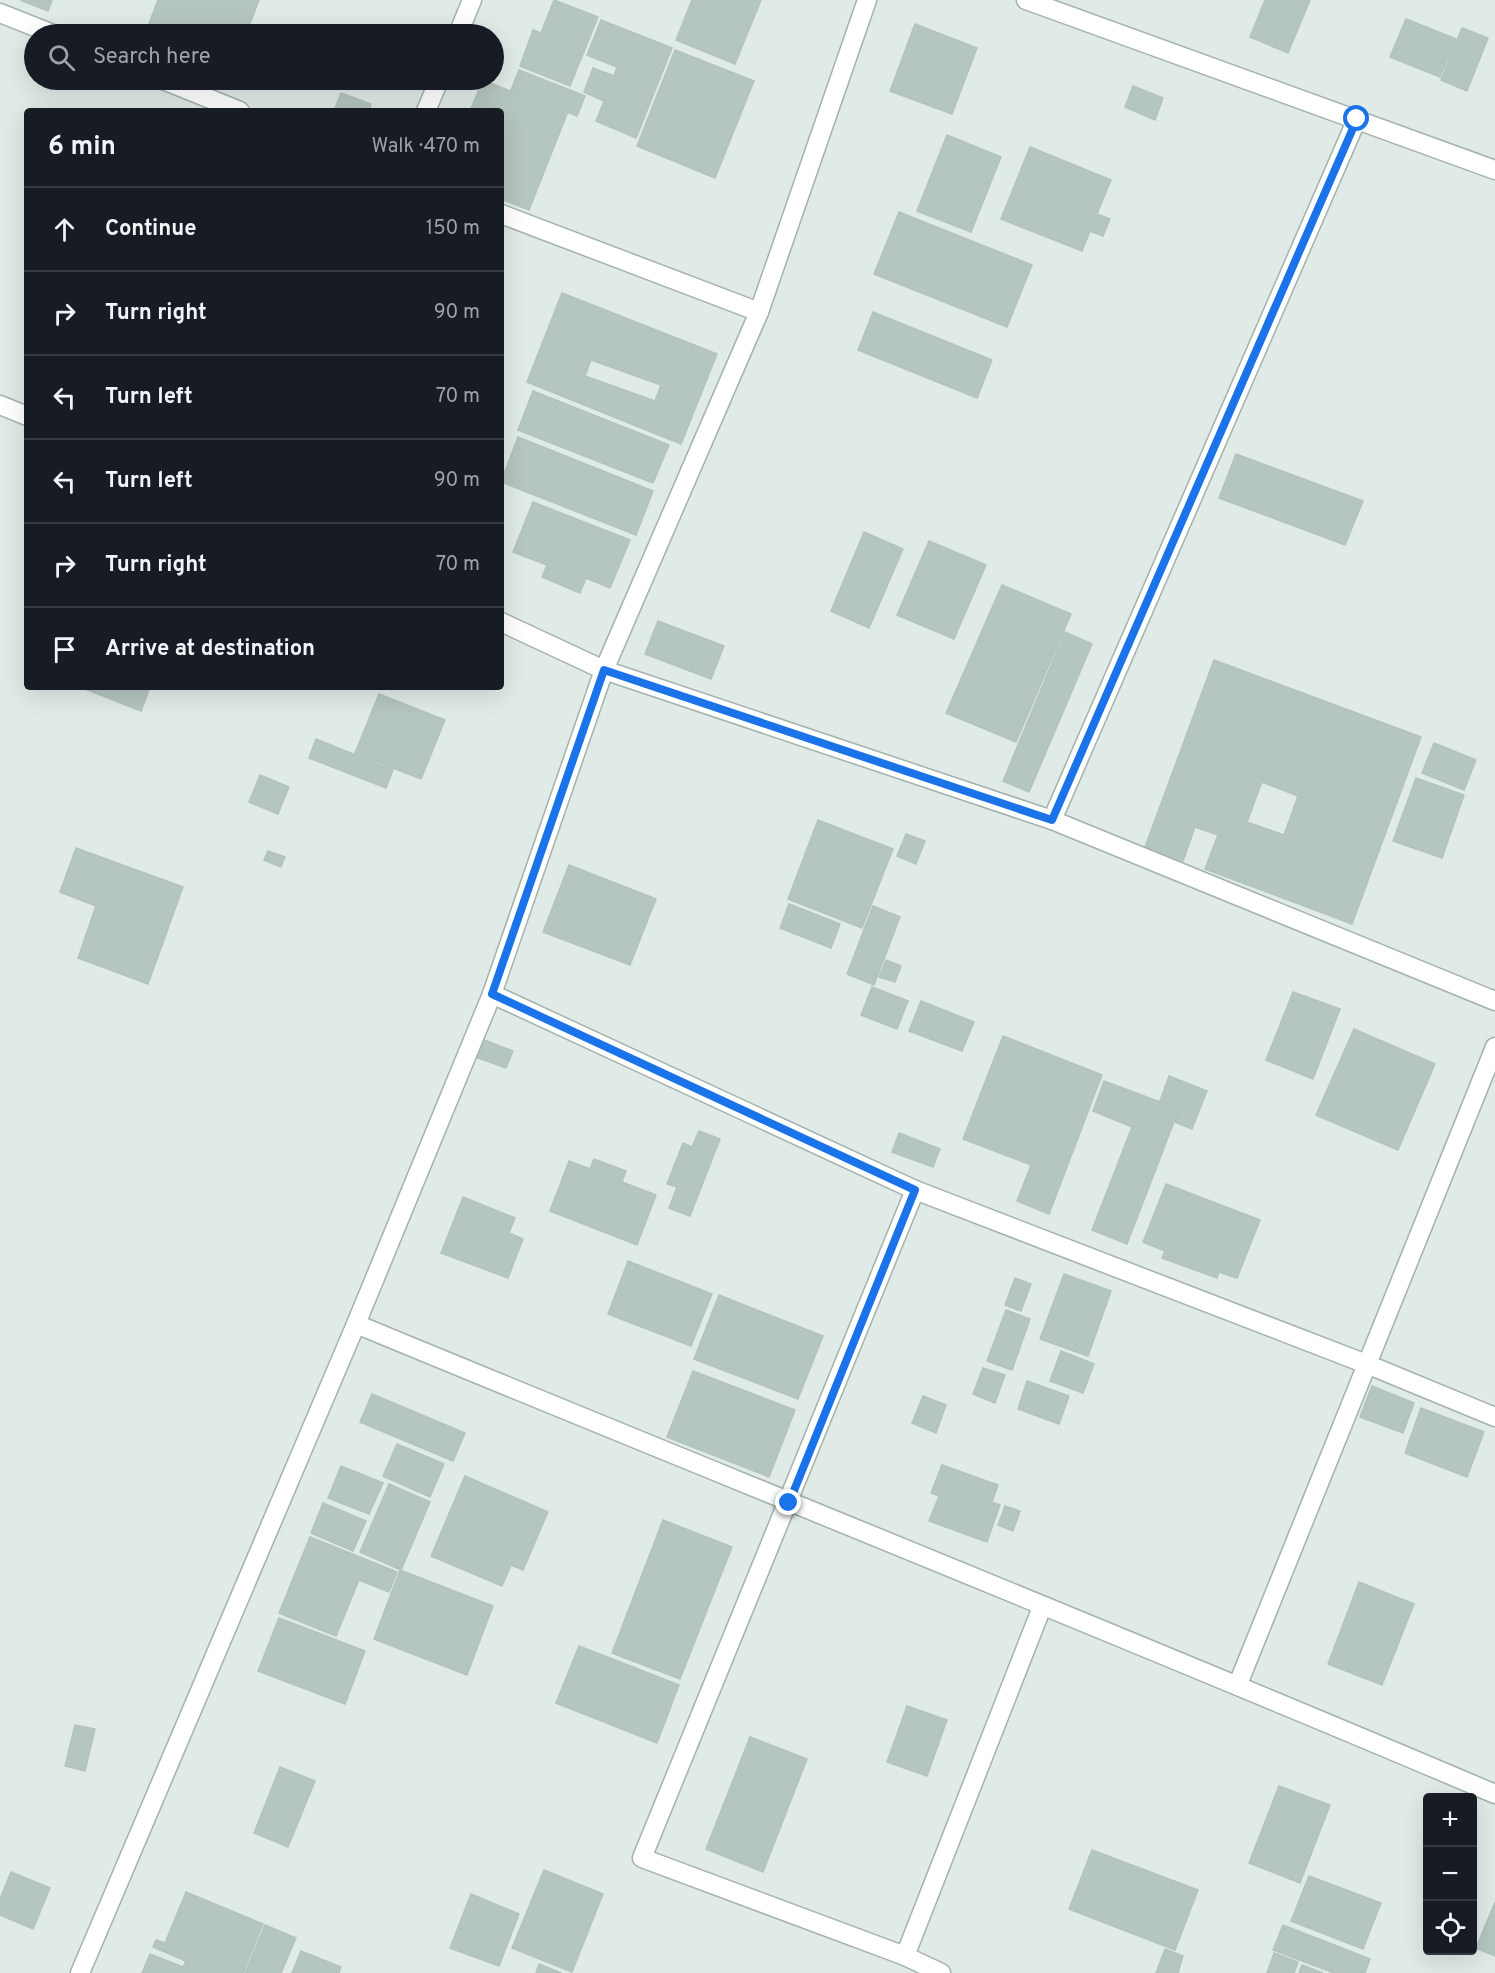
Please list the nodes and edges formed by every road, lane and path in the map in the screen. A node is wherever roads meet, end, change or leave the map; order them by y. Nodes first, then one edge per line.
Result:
1 (472, 0) edge
2 (867, 0) edge
3 (1026, 0) edge
4 (0, 13) edge
5 (28, 24) edge
6 (462, 24) edge
7 (188, 90) edge
8 (435, 90) edge
9 (233, 108) edge
10 (427, 108) edge
11 (1357, 119) junction
12 (1495, 170) edge
13 (504, 215) edge
14 (759, 312) junction
15 (0, 405) edge
16 (24, 415) edge
17 (504, 623) edge
18 (604, 670) junction
19 (1052, 820) junction
20 (492, 994) junction
21 (1495, 1001) edge
22 (1495, 1047) edge
23 (915, 1190) junction
24 (356, 1324) junction
25 (1369, 1365) junction
26 (1495, 1417) edge
27 (789, 1503) junction
28 (1042, 1607) junction
29 (1238, 1684) junction
30 (1495, 1794) edge
31 (905, 1956) junction
32 (80, 1973) edge
33 (941, 1973) edge

1 - 6 street
2 - 14 street
3 - 11 street
4 - 5 street
7 - 9 street
8 - 10 street
11 - 12 street
11 - 19 street
13 - 14 street
14 - 18 street
15 - 16 street
17 - 18 street
18 - 19 street
18 - 20 street
19 - 21 street
20 - 23 street
20 - 24 street
22 - 25 street
23 - 25 street
23 - 27 street
24 - 27 street
24 - 32 street
25 - 26 street
25 - 29 street
27 - 28 street
27 - 31 street
28 - 29 street
28 - 31 street
29 - 30 street
31 - 33 street

